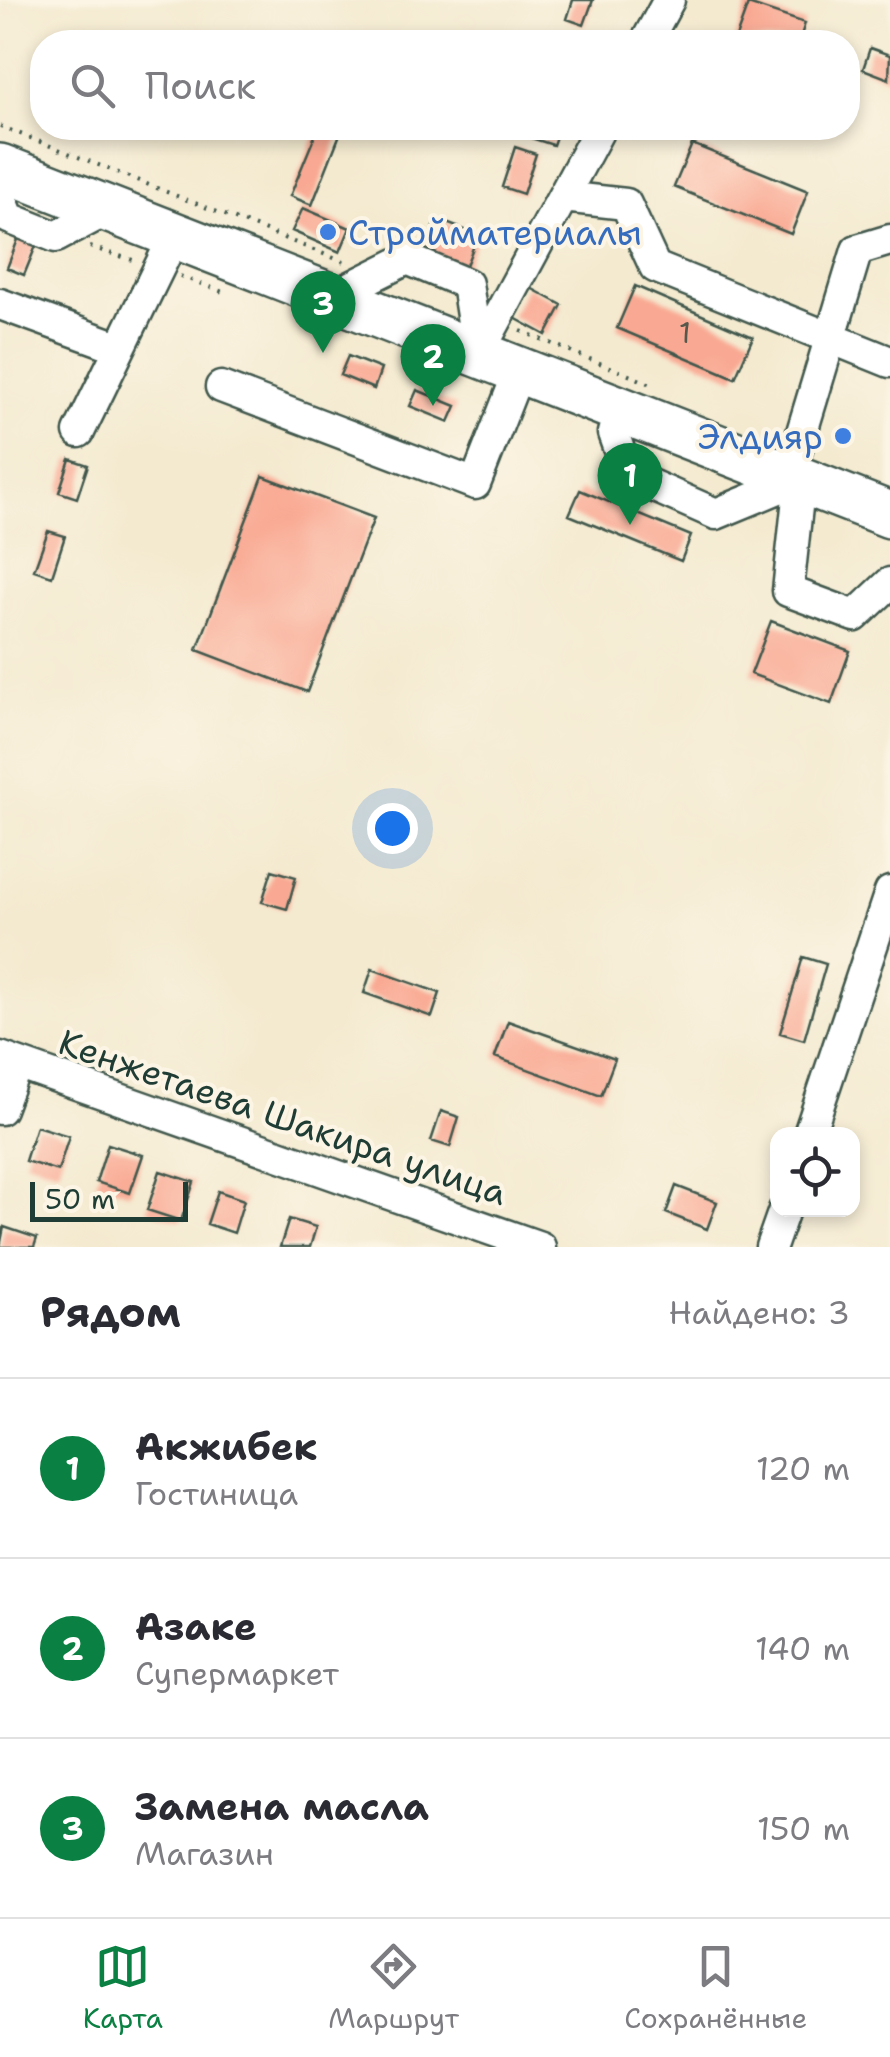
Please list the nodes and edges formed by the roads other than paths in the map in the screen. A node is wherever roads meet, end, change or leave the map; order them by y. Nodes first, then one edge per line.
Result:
1 (669, 0) edge
2 (653, 30) edge
3 (594, 140) edge
4 (0, 167) edge
5 (0, 196) edge
6 (563, 198) junction
7 (109, 208) junction
8 (175, 235) junction
9 (890, 240) edge
10 (333, 296) junction
11 (0, 304) edge
12 (829, 337) junction
13 (118, 348) junction
14 (478, 354) junction
15 (890, 362) edge
16 (520, 369) junction
17 (222, 388) dead end
18 (620, 408) junction
19 (79, 432) dead end
20 (794, 477) junction
21 (890, 515) edge
22 (890, 584) edge
23 (890, 892) edge
24 (8, 1060) edge
25 (0, 1108) edge
26 (811, 1127) edge
27 (782, 1217) edge
28 (504, 1241) edge
29 (540, 1247) edge
30 (771, 1247) edge

1 - 2 street
3 - 6 street
4 - 7 highway
5 - 7 street
6 - 12 street
6 - 14 street
7 - 8 highway
8 - 10 highway
8 - 13 street
9 - 12 street
10 - 14 highway
10 - 14 street
11 - 13 street
12 - 15 street
12 - 20 street
13 - 19 street
14 - 16 highway
16 - 17 street
16 - 18 highway
18 - 20 highway
18 - 20 street
20 - 21 highway
20 - 22 street
23 - 26 street
24 - 25 street
24 - 28 street, Кенжетаева Шакира улица
27 - 30 street
28 - 29 street, Кенжетаева Шакира улица

